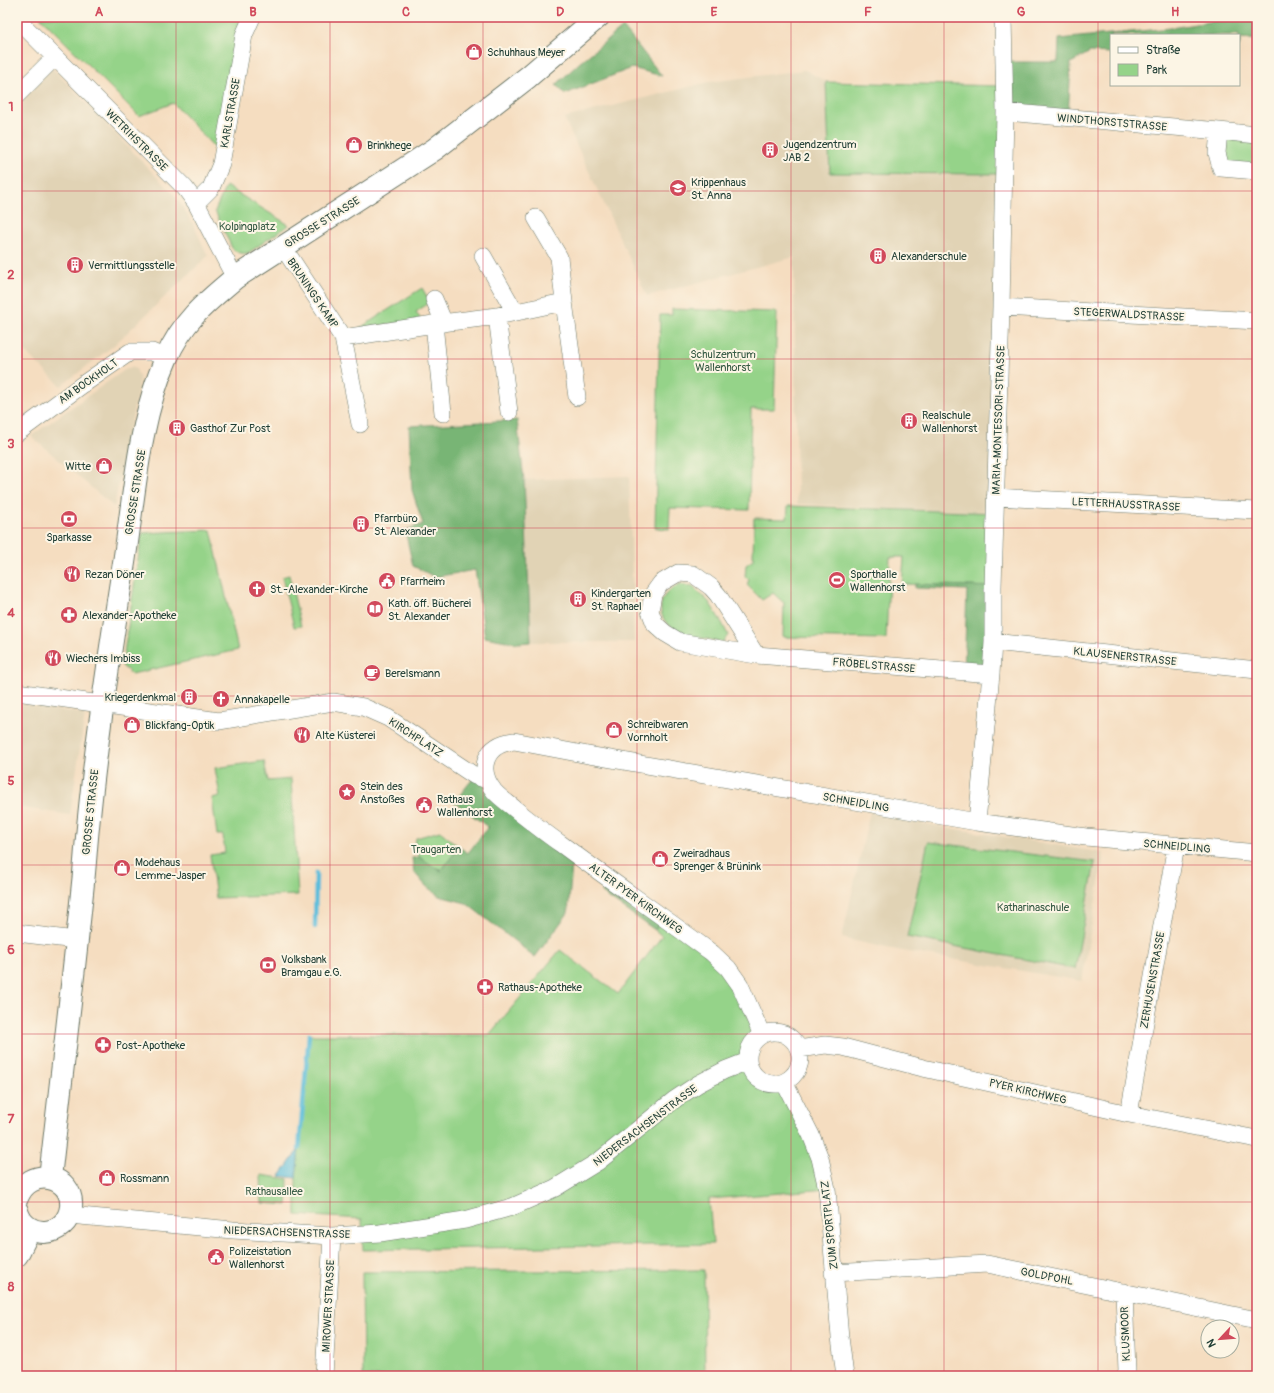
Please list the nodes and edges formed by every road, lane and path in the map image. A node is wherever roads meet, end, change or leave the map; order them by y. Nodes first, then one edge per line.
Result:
1 (252, 17) edge
2 (598, 17) edge
3 (1003, 17) edge
4 (17, 19) edge
5 (55, 56) junction
6 (17, 95) edge
7 (1005, 112) junction
8 (1218, 131) junction
9 (1257, 135) edge
10 (1257, 171) edge
11 (196, 203) junction
12 (536, 218) dead end
13 (283, 247) junction
14 (483, 256) dead end
15 (235, 278) junction
16 (434, 299) dead end
17 (564, 302) junction
18 (1002, 307) junction
19 (515, 312) junction
20 (497, 316) junction
21 (1257, 321) edge
22 (439, 323) junction
23 (344, 338) junction
24 (166, 358) junction
25 (578, 397) dead end
26 (509, 412) dead end
27 (443, 413) dead end
28 (360, 424) dead end
29 (17, 433) edge
30 (995, 497) junction
31 (1257, 511) edge
32 (993, 642) junction
33 (756, 655) junction
34 (1257, 670) edge
35 (991, 674) junction
36 (17, 692) edge
37 (103, 705) junction
38 (487, 780) junction
39 (977, 822) junction
40 (1176, 845) junction
41 (1257, 853) edge
42 (17, 933) edge
43 (76, 940) junction
44 (762, 1035) junction
45 (799, 1049) junction
46 (748, 1061) junction
47 (784, 1082) junction
48 (1129, 1114) junction
49 (1257, 1139) edge
50 (50, 1178) junction
51 (17, 1198) edge
52 (17, 1211) edge
53 (69, 1215) junction
54 (30, 1229) junction
55 (332, 1236) junction
56 (17, 1255) edge
57 (833, 1273) junction
58 (1124, 1292) junction
59 (1257, 1320) edge
60 (324, 1376) edge
61 (845, 1376) edge
62 (1125, 1376) edge

1 - 11 street, KARLSTRASSE
2 - 13 street, GROSSE STRASSE
3 - 7 street, MARIA-MONTESSORI-STRASSE
4 - 5 street, WETRIHSTRASSE
5 - 6 street
5 - 11 street, WETRIHSTRASSE
7 - 8 street, WINDTHORSTSTRASSE
7 - 18 street, MARIA-MONTESSORI-STRASSE
8 - 9 street, WINDTHORSTSTRASSE
8 - 10 street
11 - 15 street, WETRIHSTRASSE
12 - 17 street
13 - 15 street, GROSSE STRASSE
13 - 23 street, BRUNINGS KAMP
14 - 19 street
15 - 24 street, GROSSE STRASSE
16 - 22 street
17 - 19 street, BRUNINGS KAMP
17 - 25 street
18 - 21 street, STEGERWALDSTRASSE
18 - 30 street, MARIA-MONTESSORI-STRASSE
19 - 20 street, BRUNINGS KAMP
20 - 22 street, BRUNINGS KAMP
20 - 26 street
22 - 23 street, BRUNINGS KAMP
22 - 27 street
23 - 28 street, BRUNINGS KAMP
24 - 29 street, AM BOCKHOLT
24 - 37 street, GROSSE STRASSE
30 - 31 street, LETTERHAUSSTRASSE
30 - 32 street, MARIA-MONTESSORI-STRASSE
32 - 34 street, KLAUSENERSTRASSE
32 - 35 street, MARIA-MONTESSORI-STRASSE
33 - 33 street, FRÖBELSTRASSE
33 - 35 street, FRÖBELSTRASSE
35 - 39 street, MARIA-MONTESSORI-STRASSE
36 - 37 street, KIRCHPLATZ
37 - 38 street, KIRCHPLATZ
37 - 43 street, GROSSE STRASSE
38 - 39 street, SCHNEIDLING
38 - 44 street, ALTER PYER KIRCHWEG
39 - 40 street, SCHNEIDLING
40 - 41 street, SCHNEIDLING
40 - 48 street, ZERHUSENSTRASSE
42 - 43 street
43 - 50 street, GROSSE STRASSE
44 - 45 street
44 - 46 street
45 - 47 street
45 - 48 street, PYER KIRCHWEG
46 - 47 street
46 - 55 street, NIEDERSACHSENSTRASSE
47 - 57 street, ZUM SPORTPLATZ
48 - 49 street, PYER KIRCHWEG
50 - 51 street
50 - 53 street
52 - 54 street
53 - 54 street
53 - 55 street, NIEDERSACHSENSTRASSE
54 - 56 street
55 - 60 street, MIROWER STRASSE
57 - 58 street, GOLDPOHL
57 - 61 street, ZUM SPORTPLATZ
58 - 59 street, GOLDPOHL
58 - 62 street, KLUSMOOR

